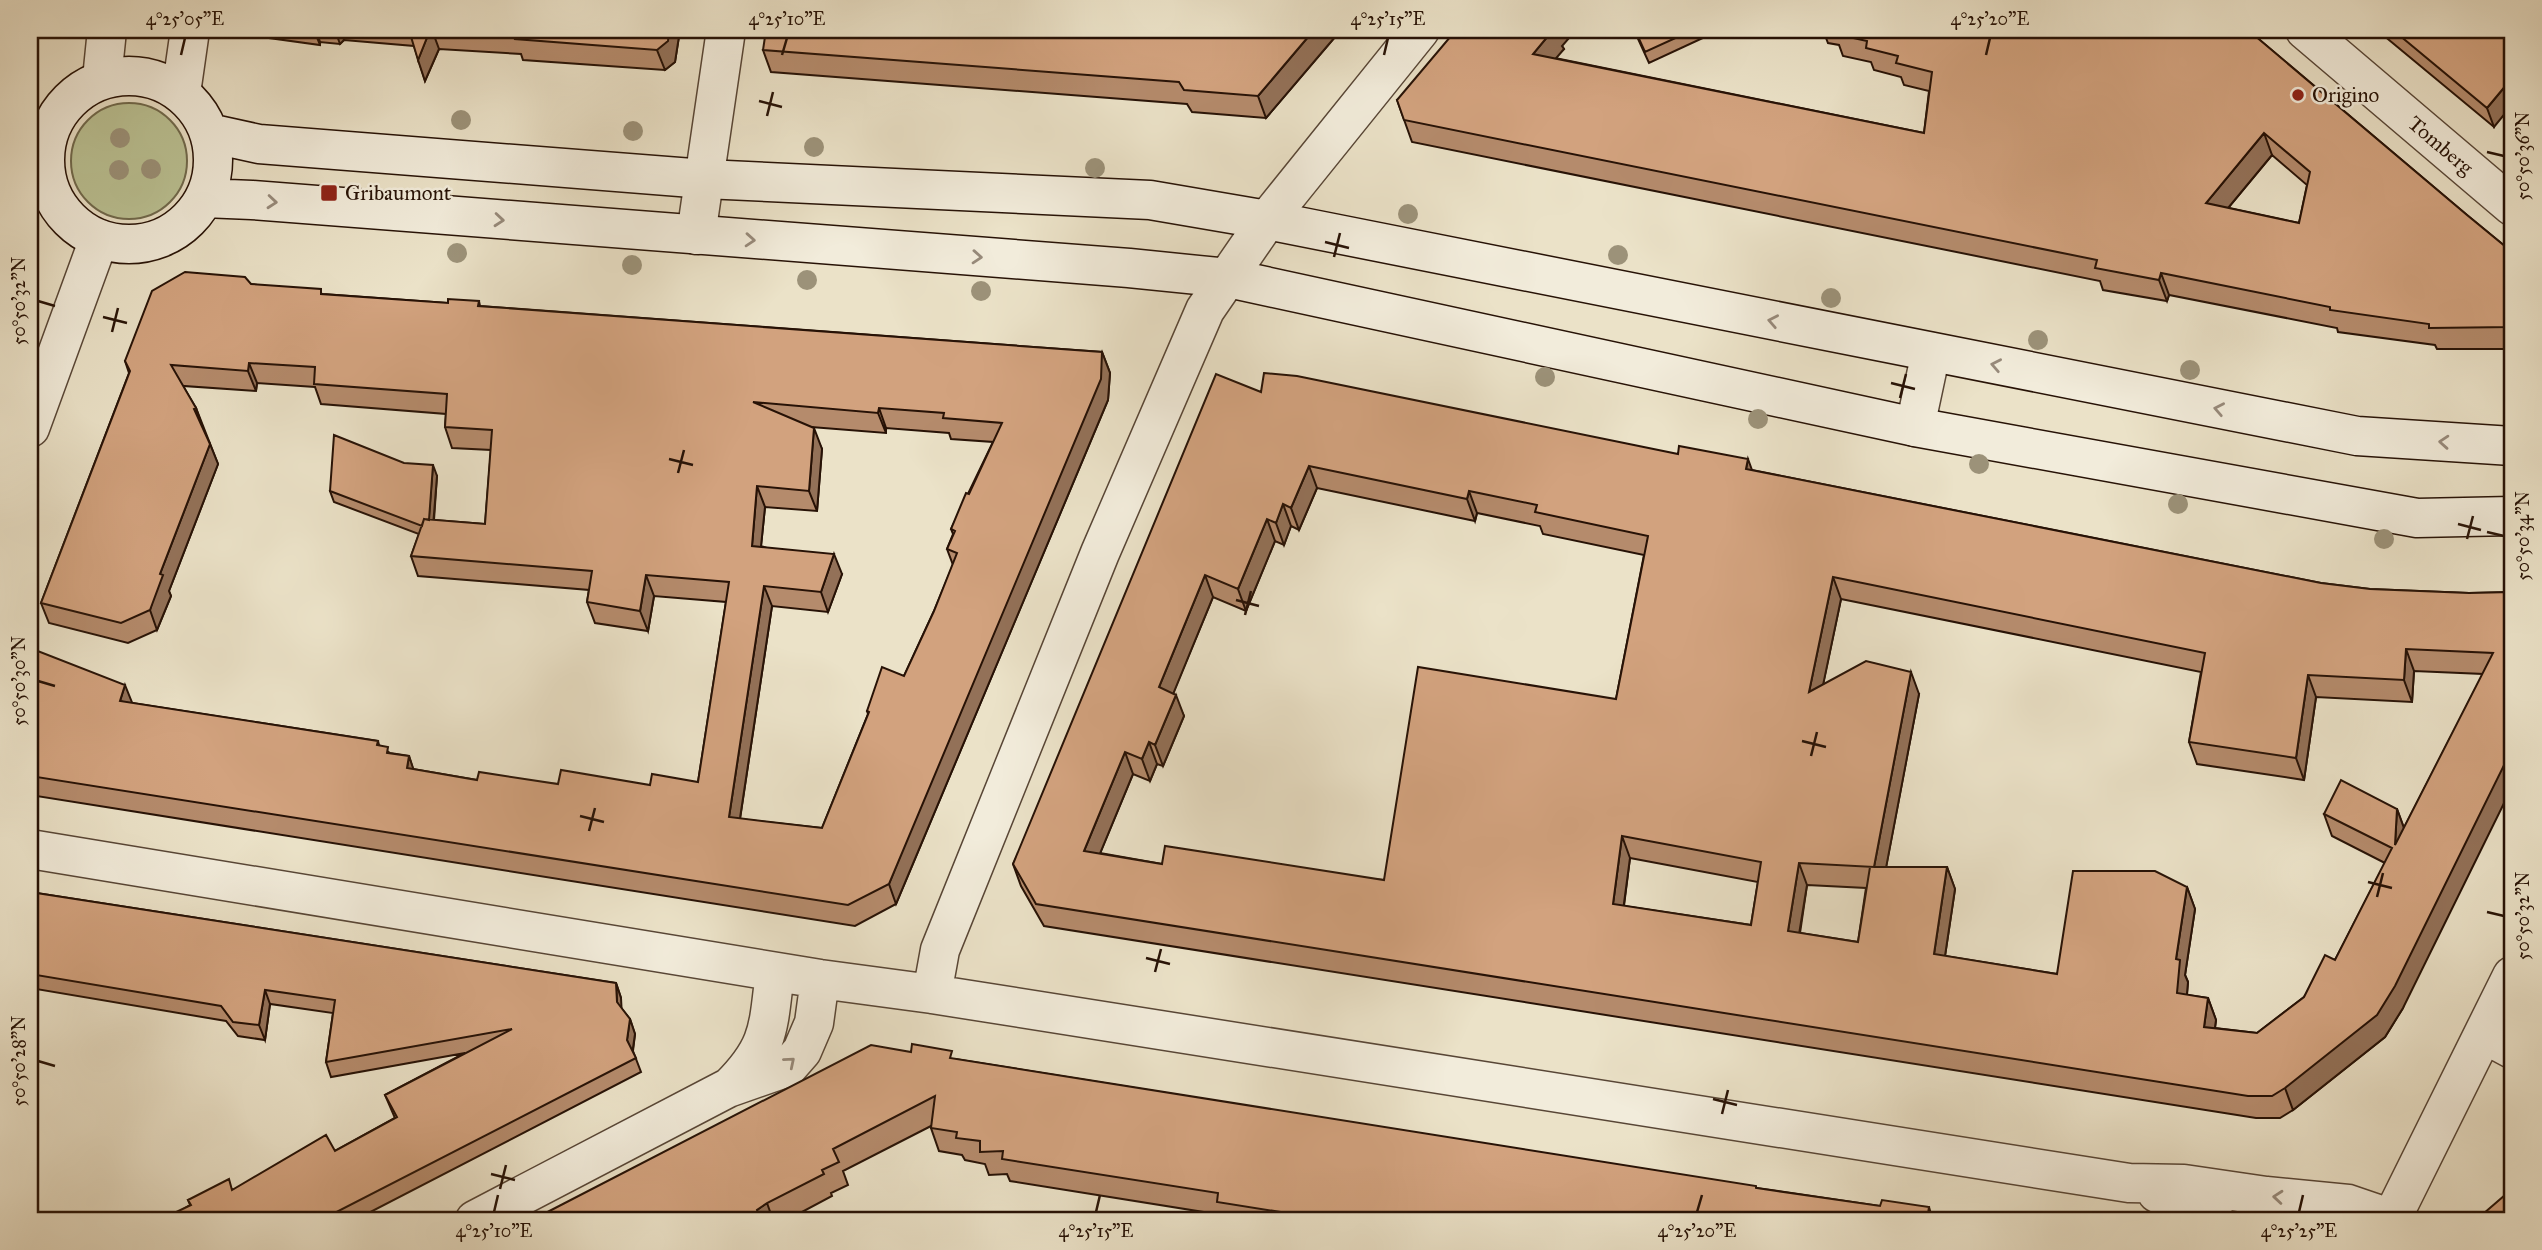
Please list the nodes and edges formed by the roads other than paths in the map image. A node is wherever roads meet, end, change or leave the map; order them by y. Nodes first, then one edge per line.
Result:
1 (107, 30) edge
2 (190, 30) edge
3 (726, 30) edge
4 (1420, 30) edge
5 (2305, 30) edge
6 (102, 79) junction
7 (181, 93) junction
8 (42, 119) edge
9 (209, 133) junction
10 (705, 179) junction
11 (41, 197) edge
12 (204, 198) junction
13 (2512, 206) edge
14 (1268, 220) junction
15 (696, 236) junction
16 (99, 239) junction
17 (1228, 278) junction
18 (1931, 352) junction
19 (1915, 427) junction
20 (30, 428) edge
21 (2512, 446) edge
22 (2512, 516) edge
23 (30, 849) edge
24 (775, 972) junction
25 (2512, 976) edge
26 (820, 979) junction
27 (932, 994) junction
28 (2498, 1041) edge
29 (728, 1088) junction
30 (2129, 1183) junction
31 (2392, 1219) edge
32 (475, 1220) edge
33 (2214, 1220) edge

1 - 6 street
2 - 7 street
3 - 10 street
4 - 14 street
5 - 13 street, Tomberg
6 - 7 street
6 - 8 street
7 - 9 street
8 - 11 street
9 - 10 street
9 - 12 street
10 - 14 street
10 - 15 street
11 - 16 street
12 -> 15 street
12 - 16 street
14 - 17 street
18 -> 14 street
15 -> 17 street
16 - 20 street
17 - 19 street
17 - 27 street
18 - 19 street
21 -> 18 street
19 - 22 street
23 - 24 street
24 - 26 street
24 - 29 street
25 - 28 street
26 - 27 street
29 -> 26 street
27 - 30 street
28 - 31 street
29 - 32 street
31 -> 30 street
30 - 33 street

